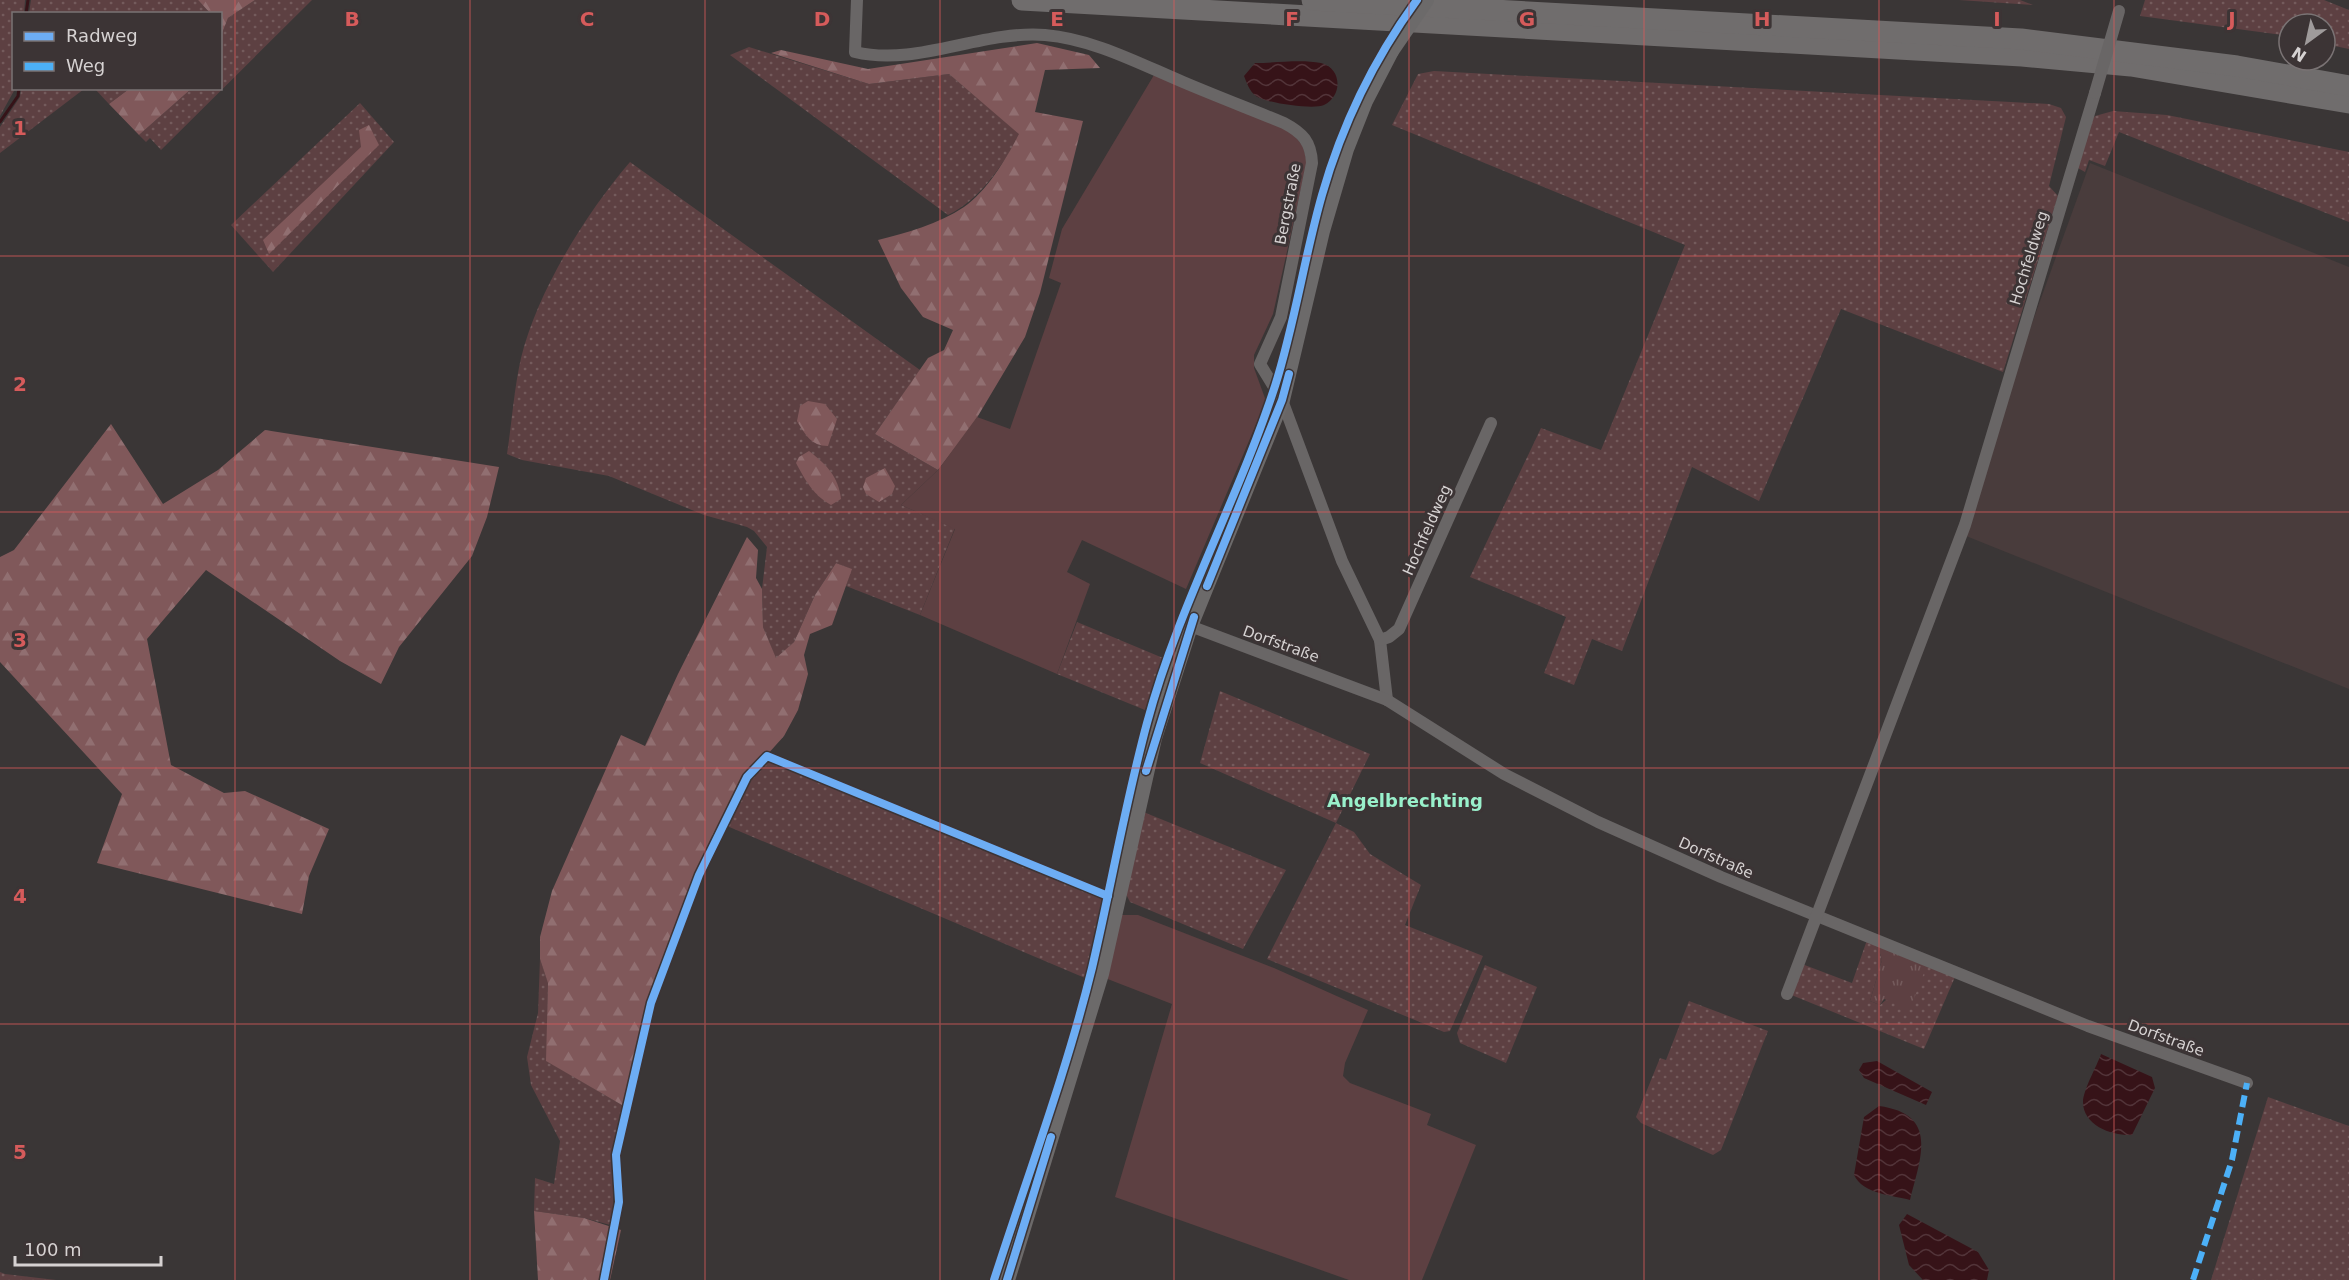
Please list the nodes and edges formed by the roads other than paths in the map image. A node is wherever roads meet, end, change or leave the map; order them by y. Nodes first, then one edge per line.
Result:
1 (857, 0) edge
2 (1022, 0) edge
3 (1312, 0) edge
4 (1426, 0) edge
5 (2120, 6) edge
6 (2349, 86) edge
7 (2349, 102) edge
8 (1282, 400) junction
9 (1491, 423) dead end
10 (1190, 626) junction
11 (1380, 640) junction
12 (1387, 700) junction
13 (1815, 916) junction
14 (1787, 994) dead end
15 (2247, 1083) dead end
16 (1007, 1280) edge

1 - 8 street, Bergstraße
2 - 7 highway
3 - 6 highway
4 - 8 street, bridge
5 - 13 street, Hochfeldweg, bridge
8 - 10 street
8 - 11 street, Bergstraße
9 - 11 street, Hochfeldweg
10 - 12 street, Dorfstraße
10 - 16 street
11 - 12 street, Bergstraße
12 - 13 street, Dorfstraße
13 - 14 street, Hochfeldweg
13 - 15 street, Dorfstraße

